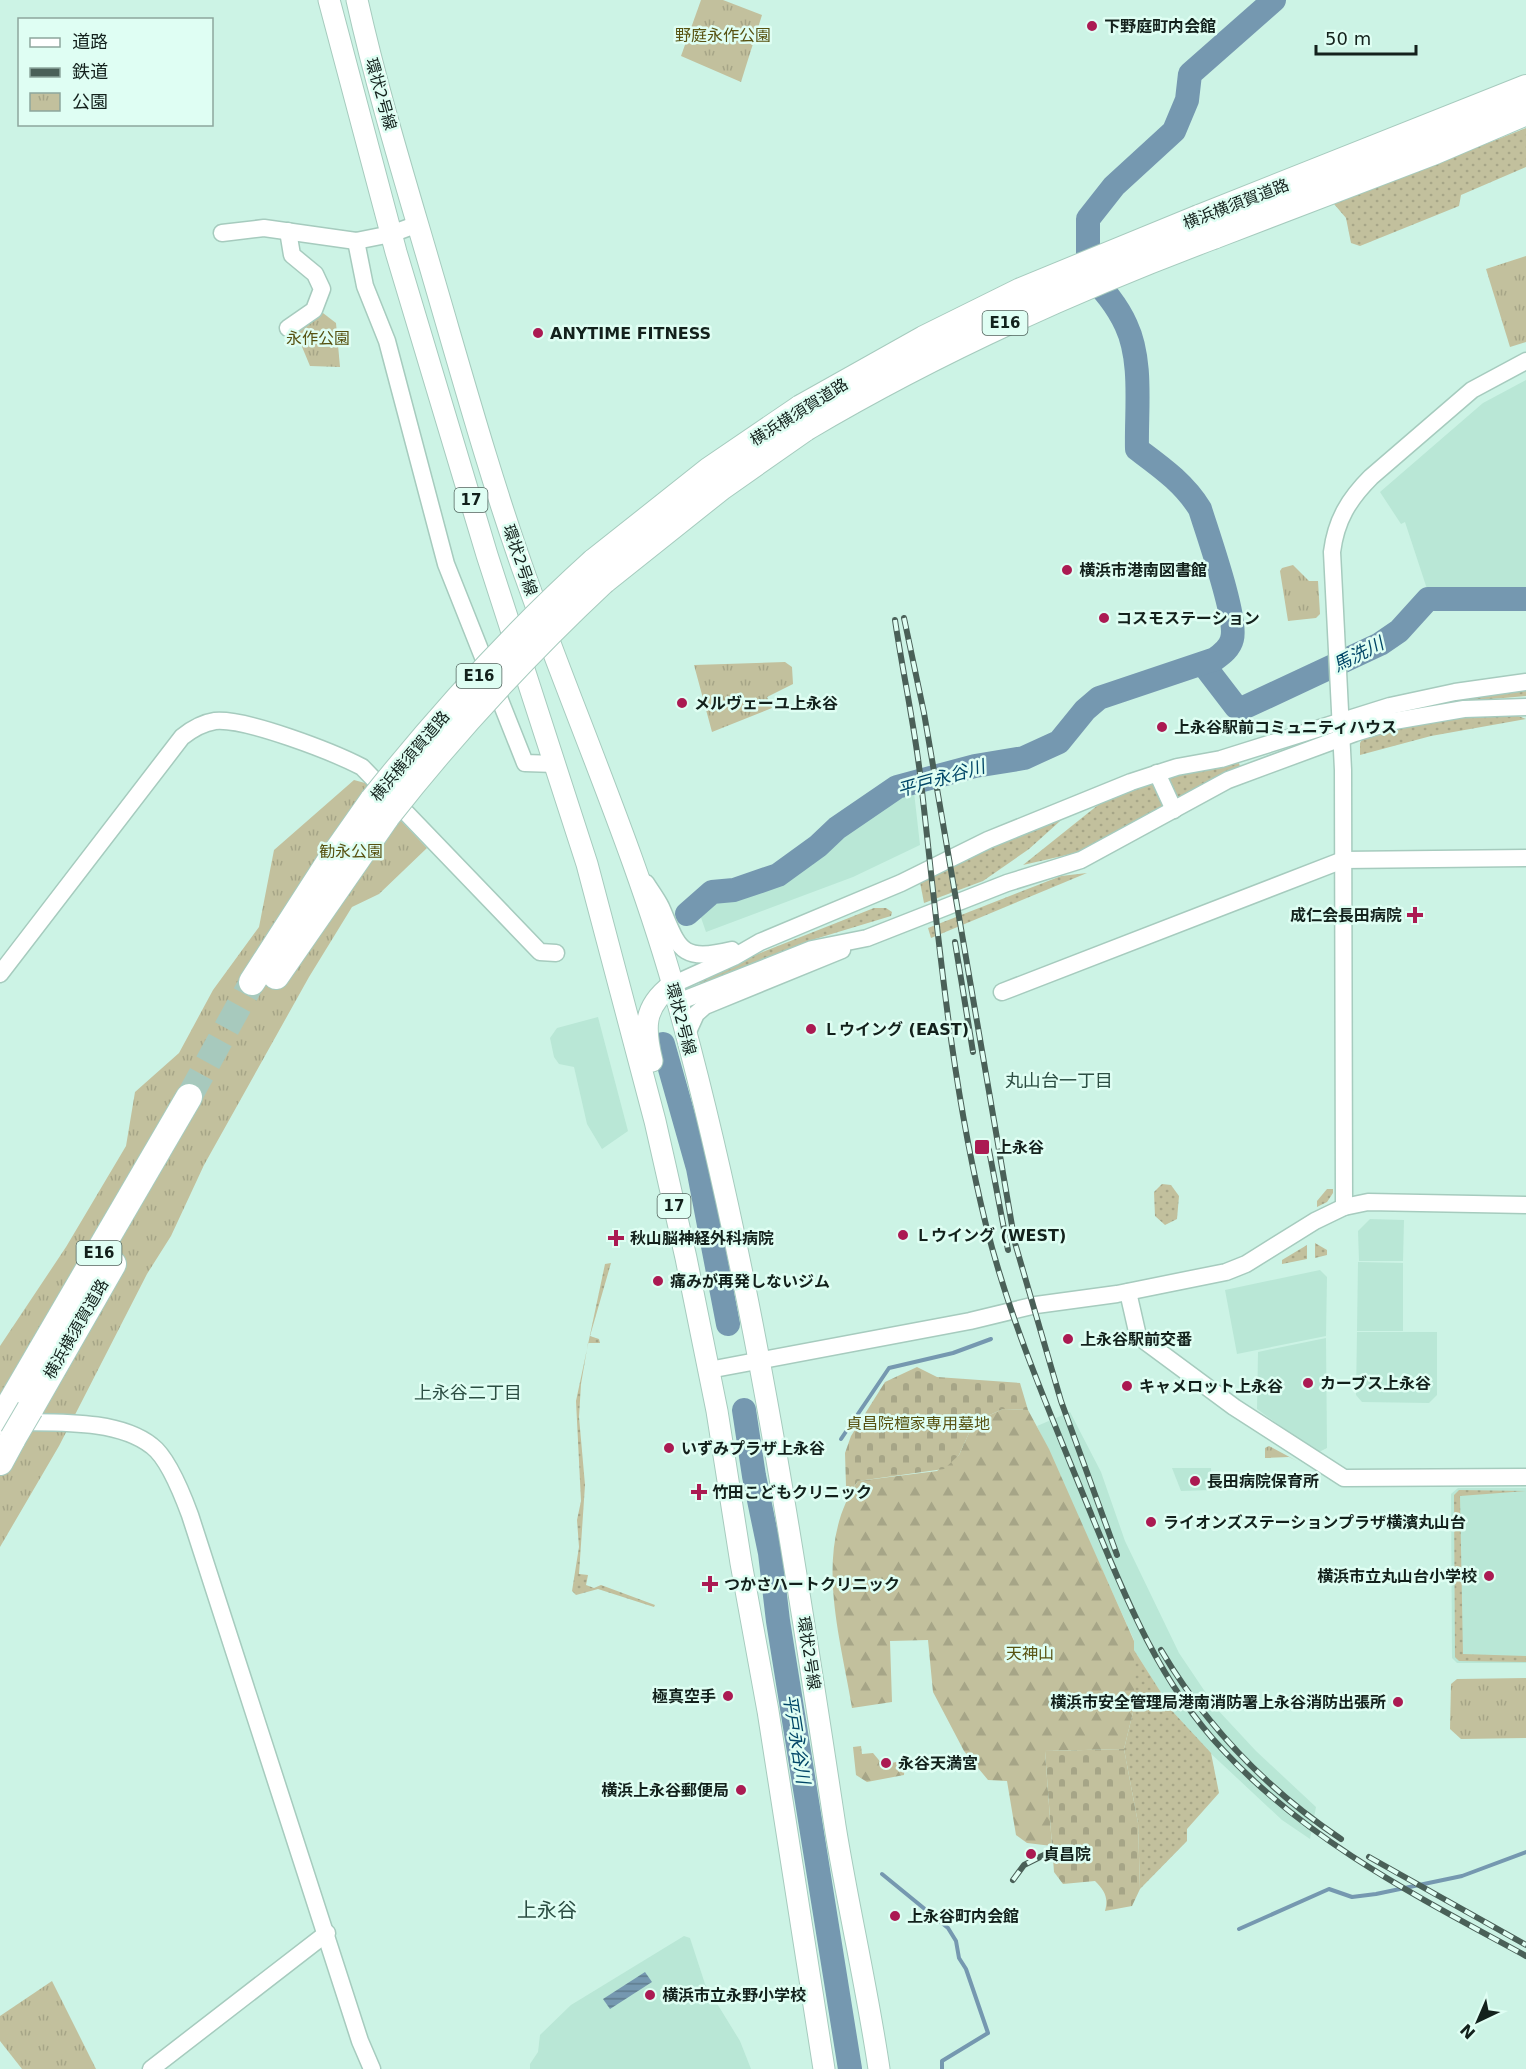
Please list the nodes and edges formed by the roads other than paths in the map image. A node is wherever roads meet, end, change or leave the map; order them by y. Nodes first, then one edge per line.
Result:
1 (329, 0) edge
2 (357, 0) edge
3 (1526, 88) edge
4 (1526, 112) edge
5 (418, 224) junction
6 (1206, 227) junction
7 (288, 231) junction
8 (222, 233) dead end
9 (391, 234) junction
10 (356, 240) junction
11 (288, 328) dead end
12 (1526, 361) edge
13 (1526, 682) edge
14 (1526, 706) edge
15 (1341, 730) junction
16 (555, 764) junction
17 (1157, 773) junction
18 (1174, 810) junction
19 (1526, 858) edge
20 (1343, 860) junction
21 (632, 862) junction
22 (867, 938) junction
23 (760, 942) junction
24 (556, 953) dead end
25 (0, 974) edge
26 (259, 987) tunnel mouth
27 (1002, 992) dead end
28 (675, 993) junction
29 (621, 997) junction
30 (651, 1008) junction
31 (686, 1036) junction
32 (196, 1099) tunnel mouth
33 (1526, 1205) edge
34 (1344, 1207) junction
35 (686, 1258) junction
36 (1128, 1292) junction
37 (759, 1360) junction
38 (709, 1370) junction
39 (10, 1420) edge
40 (0, 1462) edge
41 (1526, 1477) edge
42 (327, 1933) junction
43 (151, 2069) edge
44 (372, 2069) edge
45 (824, 2069) edge
46 (879, 2069) edge

1 - 9 main road, 環状2号線 / 17
2 - 5 main road, 環状2号線 / 17
3 - 6 highway, 横浜横須賀道路 / E16
4 - 6 highway, 横浜横須賀道路 / E16
5 - 9 street
5 - 21 main road, 環状2号線 / 17
6 - 26 highway, 横浜横須賀道路 / E16, bridge
7 - 8 street
7 - 10 street
7 - 11 street
9 - 10 street
9 - 16 main road, 環状2号線 / 17
10 - 16 street
12 - 15 street
13 - 15 street
14 - 15 street
15 - 17 street
15 - 18 street
15 - 20 street
16 - 29 main road, 環状2号線 / 17
17 - 18 street
17 - 23 street
18 - 22 street
19 - 20 street
20 - 27 street
20 - 34 street
21 - 23 street
21 - 28 main road, 環状2号線 / 17
22 - 28 street
22 - 31 street
23 - 28 street
24 - 25 street
28 - 30 main road
28 - 31 main road, 環状2号線 / 17
29 - 30 main road
29 - 35 main road, 環状2号線 / 17
30 - 35 main road
31 - 37 main road, 環状2号線 / 17
32 - 39 highway, 横浜横須賀道路 / E16
33 - 34 street
34 - 36 street
35 - 38 main road, 環状2号線 / 17
36 - 37 street
36 - 41 street
37 - 38 street
37 - 46 main road, 環状2号線 / 17
38 - 45 main road, 環状2号線 / 17
39 - 40 highway, 横浜横須賀道路 / E16
39 - 42 street
42 - 43 street
42 - 44 street

